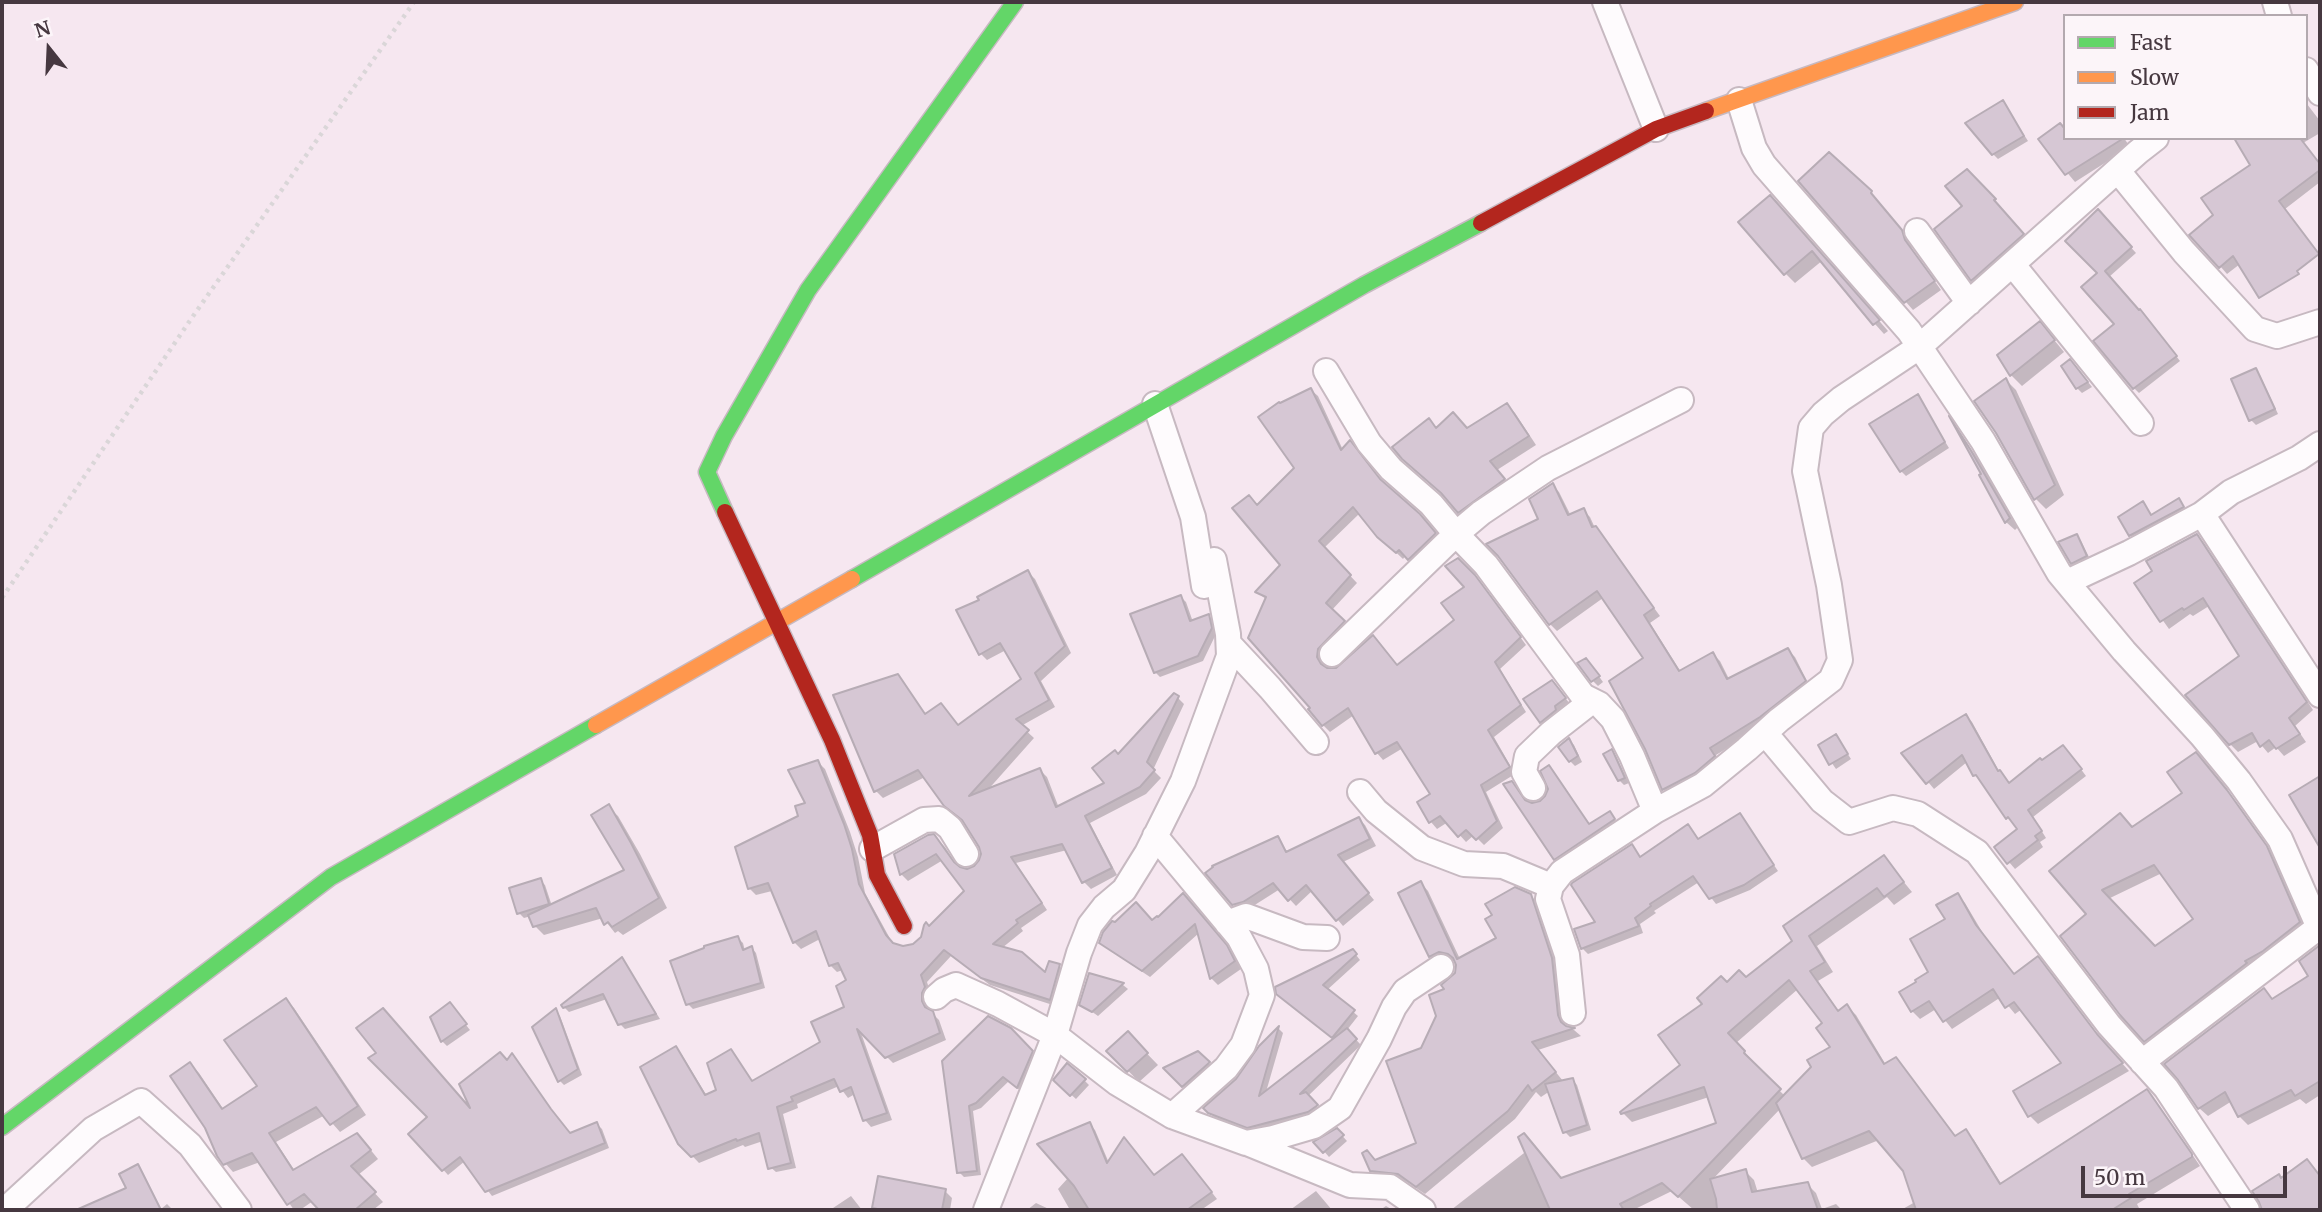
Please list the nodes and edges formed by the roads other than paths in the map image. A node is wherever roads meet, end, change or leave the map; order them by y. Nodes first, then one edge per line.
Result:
1 (1015, 2) edge
2 (1605, 2) edge
3 (2015, 2) edge
4 (2308, 73) edge
5 (2320, 93) edge
6 (1739, 100) junction
7 (1656, 129) junction
8 (2154, 140) edge
9 (2118, 171) junction
10 (1917, 230) dead end
11 (2013, 265) junction
12 (1969, 303) junction
13 (2320, 323) edge
14 (1919, 347) junction
15 (1326, 371) dead end
16 (1681, 400) dead end
17 (1155, 404) junction
18 (2141, 424) dead end
19 (2319, 448) edge
20 (2202, 514) junction
21 (1456, 534) junction
22 (1214, 560) dead end
23 (2067, 582) junction
24 (1208, 606) dead end
25 (776, 621) junction
26 (1229, 644) junction
27 (1332, 654) dead end
28 (2320, 695) edge
29 (1592, 701) junction
30 (1765, 733) junction
31 (1317, 742) dead end
32 (1534, 788) dead end
33 (1360, 792) dead end
34 (1655, 811) junction
35 (1155, 836) junction
36 (872, 849) junction
37 (966, 854) dead end
38 (1551, 886) junction
39 (1227, 923) junction
40 (904, 926) dead end
41 (2320, 928) edge
42 (1328, 938) dead end
43 (1441, 967) dead end
44 (936, 997) dead end
45 (1573, 1013) dead end
46 (1055, 1035) junction
47 (2142, 1062) junction
48 (1172, 1116) junction
49 (2, 1128) edge
50 (1246, 1143) junction
51 (5, 1210) edge
52 (239, 1210) edge
53 (985, 1210) edge
54 (1423, 1210) edge
55 (2247, 1210) edge

1 - 25 street
2 - 7 street
3 - 6 street
4 - 5 street
6 - 7 street
6 - 14 street
7 - 17 street
8 - 9 street
9 - 11 street
9 - 13 street
10 - 12 street
11 - 12 street
11 - 18 street
12 - 14 street
14 - 23 street
14 - 30 street
15 - 21 street
16 - 21 street
17 - 24 street
17 - 25 street
19 - 20 street
20 - 23 street
20 - 28 street
21 - 27 street
21 - 29 street
22 - 26 street
23 - 41 street
25 - 36 street
25 - 49 street
26 - 31 street
26 - 35 street
29 - 32 street
29 - 34 street
30 - 34 street
30 - 47 street
33 - 38 street
34 - 38 street
35 - 39 street
35 - 46 street
36 - 37 street
36 - 40 street
38 - 45 street
39 - 42 street
39 - 48 street
41 - 47 street
43 - 50 street
44 - 46 street
46 - 48 street
46 - 53 street
47 - 55 street
48 - 50 street
50 - 54 street
51 - 52 street

